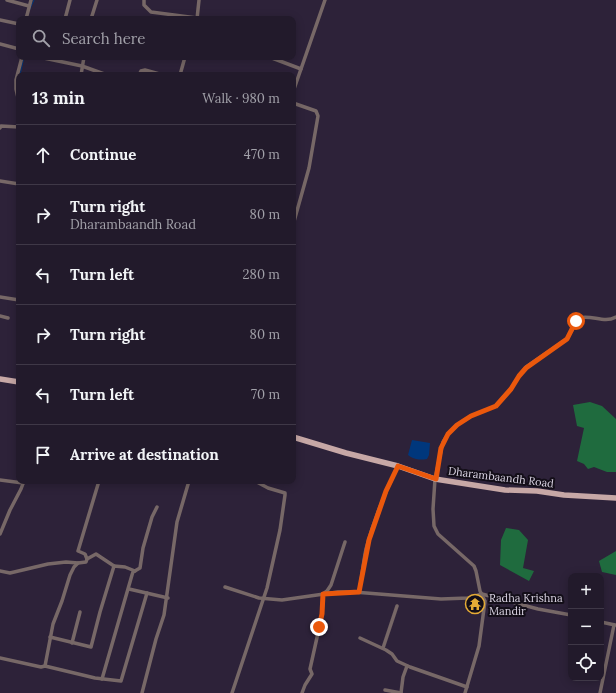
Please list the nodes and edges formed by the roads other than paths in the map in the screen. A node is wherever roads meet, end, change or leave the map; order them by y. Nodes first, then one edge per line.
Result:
1 (7, 0) edge
2 (31, 0) edge
3 (70, 0) edge
4 (97, 0) edge
5 (144, 0) edge
6 (199, 0) edge
7 (325, 0) edge
8 (29, 6) junction
9 (27, 16) edge
10 (66, 16) edge
11 (92, 16) edge
12 (177, 16) edge
13 (197, 16) edge
14 (0, 20) edge
15 (16, 23) edge
16 (0, 44) edge
17 (16, 48) edge
18 (21, 60) edge
19 (58, 60) edge
20 (83, 60) edge
21 (184, 60) edge
22 (277, 60) edge
23 (82, 66) junction
24 (301, 69) junction
25 (18, 72) edge
26 (81, 72) edge
27 (99, 72) edge
28 (140, 72) edge
29 (152, 72) edge
30 (181, 72) edge
31 (296, 83) edge
32 (296, 104) edge
33 (16, 127) edge
34 (0, 128) edge
35 (0, 180) edge
36 (16, 183) edge
37 (296, 214) edge
38 (0, 297) edge
39 (16, 300) edge
40 (0, 316) edge
41 (616, 317) edge
42 (8, 318) dead end
43 (0, 380) edge
44 (16, 382) edge
45 (296, 438) edge
46 (398, 466) junction
47 (436, 479) junction
48 (0, 480) edge
49 (16, 481) edge
50 (22, 484) edge
51 (98, 484) edge
52 (187, 484) edge
53 (261, 484) edge
54 (616, 498) edge
55 (157, 507) dead end
56 (0, 534) edge
57 (345, 542) dead end
58 (87, 559) junction
59 (78, 563) junction
60 (114, 566) junction
61 (0, 571) edge
62 (135, 571) junction
63 (225, 587) dead end
64 (129, 589) junction
65 (359, 592) junction
66 (147, 593) junction
67 (323, 594) junction
68 (482, 594) junction
69 (168, 598) junction
70 (262, 598) junction
71 (397, 606) dead end
72 (80, 612) dead end
73 (568, 614) edge
74 (604, 623) edge
75 (615, 625) edge
76 (50, 637) junction
77 (360, 638) dead end
78 (72, 642) junction
79 (383, 648) junction
80 (0, 658) edge
81 (44, 666) junction
82 (407, 666) junction
83 (102, 679) junction
84 (467, 687) junction
85 (385, 690) dead end
86 (142, 693) edge
87 (232, 693) edge
88 (302, 693) edge
89 (401, 693) edge
90 (465, 693) edge
91 (600, 693) edge

1 - 8 street
2 - 8 street
3 - 10 street
4 - 11 street
5 - 12 street
6 - 13 street
7 - 24 street
8 - 9 street
14 - 15 street
16 - 17 street
18 - 25 street
19 - 23 street
20 - 23 street
21 - 30 street
22 - 24 street
23 - 26 street
23 - 27 street
24 - 31 street
28 - 29 street
32 - 37 street
33 - 34 street
35 - 36 street
38 - 39 street
40 - 42 street
41 - 47 street
43 - 44 main road
45 - 46 main road, Dharambaandh Road
46 - 47 main road, Dharambaandh Road
46 - 65 street
47 - 54 main road, Dharambaandh Road
47 - 68 street
48 - 49 street
50 - 56 street
51 - 58 street
52 - 69 street
53 - 70 street
55 - 62 street
57 - 67 street
58 - 59 street
58 - 60 street
59 - 61 street
59 - 76 street
60 - 62 street
60 - 78 street
62 - 64 street
63 - 70 street
64 - 66 street
64 - 83 street
65 - 67 street
65 - 68 street
66 - 69 street
66 - 83 street
67 - 70 street
67 - 88 street
68 - 73 street
68 - 84 street
69 - 86 street
70 - 87 street
71 - 79 street
72 - 78 street
74 - 75 street
75 - 91 street
76 - 78 street
76 - 81 street
77 - 79 street
79 - 82 street
80 - 81 street
81 - 83 street
82 - 84 street
82 - 89 street
84 - 90 street
85 - 89 street

